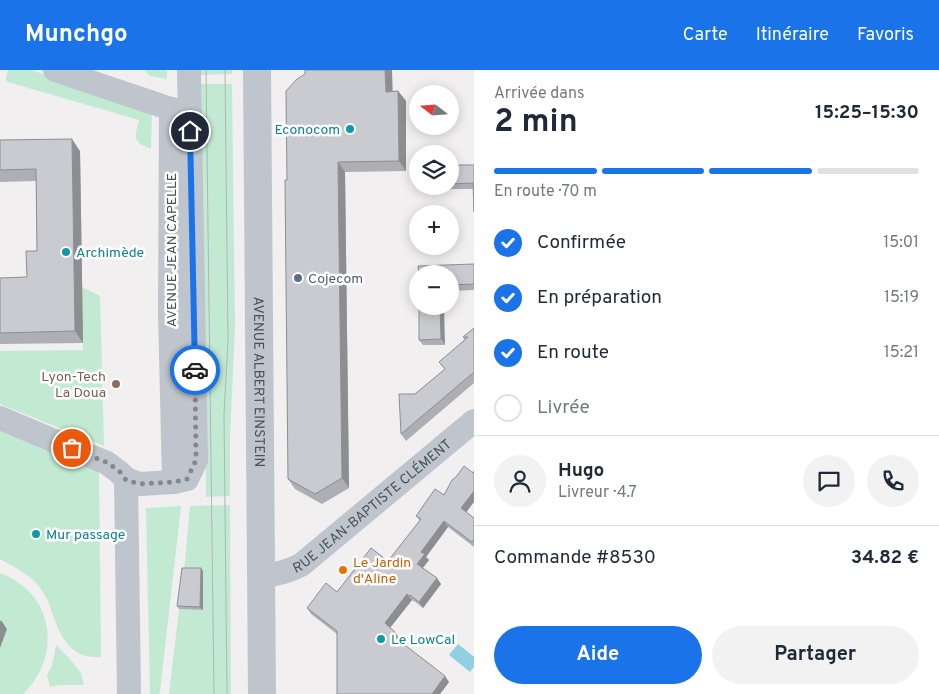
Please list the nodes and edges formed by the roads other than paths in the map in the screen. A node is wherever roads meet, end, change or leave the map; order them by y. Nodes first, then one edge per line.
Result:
1 (55, 70) edge
2 (189, 70) edge
3 (256, 70) edge
4 (180, 111) junction
5 (0, 418) edge
6 (474, 421) edge
7 (126, 480) junction
8 (261, 576) junction
9 (129, 694) edge
10 (262, 694) edge

1 - 4 street
2 - 4 street, AVENUE JEAN CAPELLE
3 - 8 street, AVENUE ALBERT EINSTEIN
4 - 7 street, AVENUE JEAN CAPELLE
5 - 7 street
6 - 8 street, RUE JEAN-BAPTISTE CLÉMENT
7 - 9 street
8 - 10 street, AVENUE ALBERT EINSTEIN

